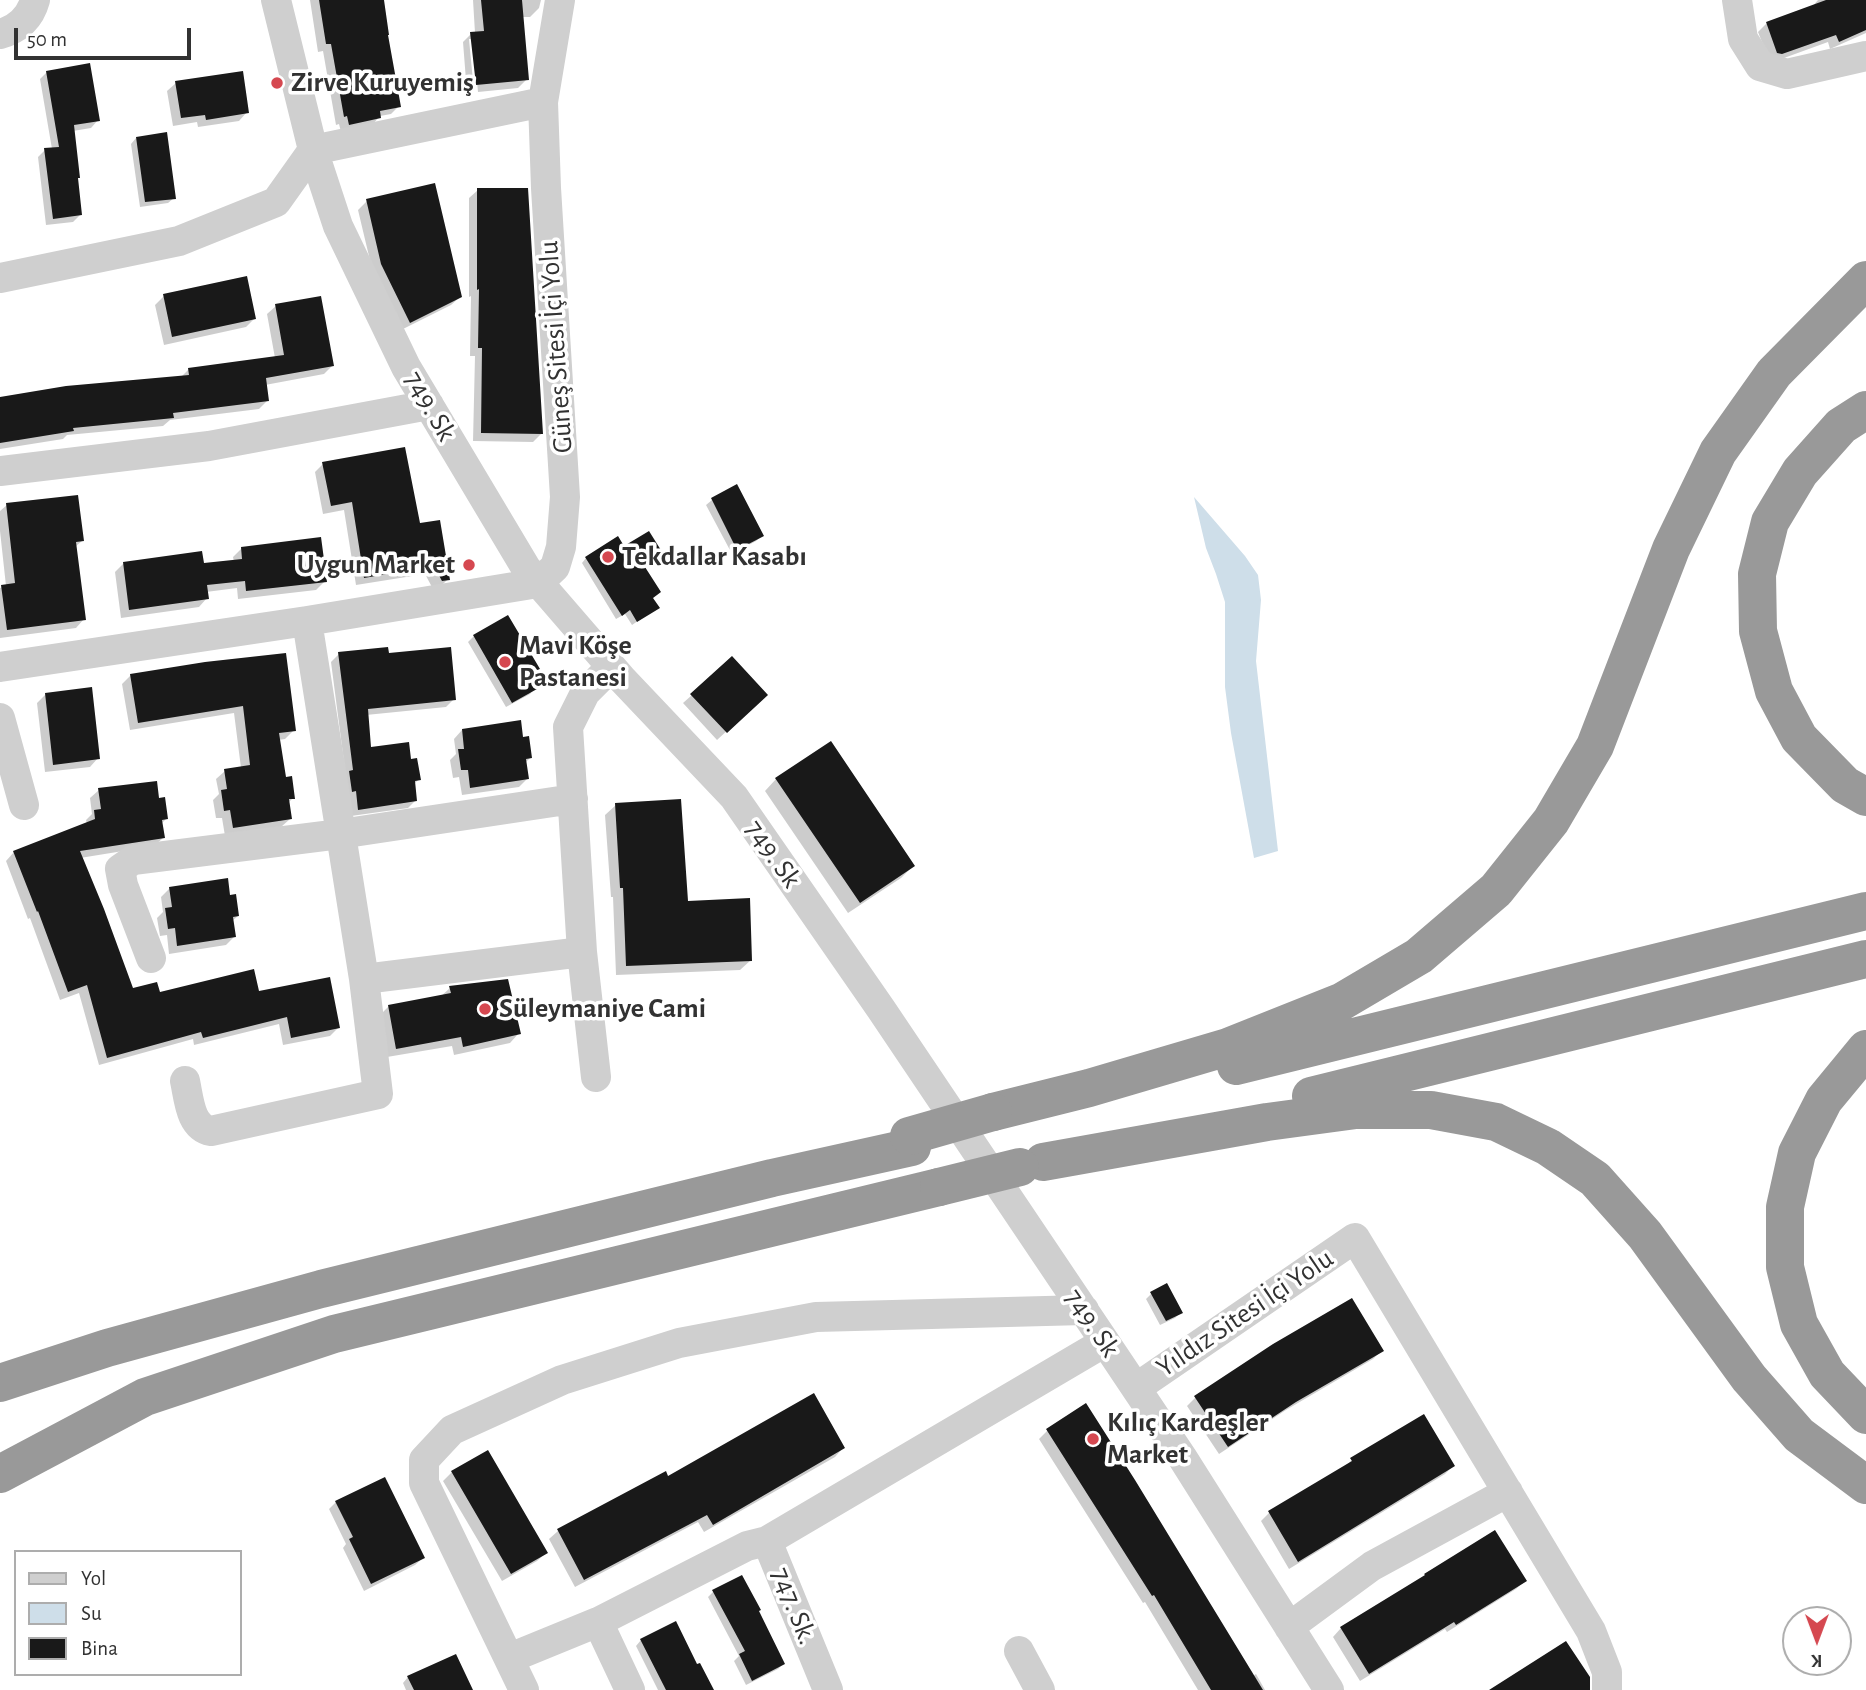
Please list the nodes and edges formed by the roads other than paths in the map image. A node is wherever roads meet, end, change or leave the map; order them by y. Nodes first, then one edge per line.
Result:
1 (35, 0) edge
2 (276, 0) edge
3 (560, 0) edge
4 (1737, 0) edge
5 (0, 34) edge
6 (1866, 56) edge
7 (543, 102) junction
8 (313, 150) junction
9 (0, 278) edge
10 (1866, 280) edge
11 (429, 405) junction
12 (1866, 410) edge
13 (0, 471) edge
14 (538, 583) junction
15 (307, 621) junction
16 (0, 667) edge
17 (611, 667) junction
18 (0, 718) edge
19 (1866, 797) edge
20 (573, 799) junction
21 (23, 805) dead end
22 (340, 834) junction
23 (1866, 911) edge
24 (582, 951) junction
25 (151, 958) dead end
26 (1866, 959) edge
27 (364, 979) junction
28 (1866, 1049) edge
29 (596, 1077) dead end
30 (184, 1081) dead end
31 (995, 1118) junction
32 (1032, 1164) junction
33 (1084, 1310) junction
34 (1105, 1342) junction
35 (0, 1383) edge
36 (1136, 1388) junction
37 (1866, 1415) edge
38 (0, 1474) edge
39 (1866, 1485) edge
40 (1508, 1492) junction
41 (757, 1543) junction
42 (598, 1622) junction
43 (1289, 1627) junction
44 (1019, 1651) dead end
45 (510, 1658) junction
46 (524, 1690) edge
47 (630, 1690) edge
48 (828, 1690) edge
49 (1040, 1690) edge
50 (1329, 1690) edge
51 (1607, 1690) edge

1 - 5 street
2 - 8 street, 749. Sk
3 - 7 street, Güneş Sitesi İçi Yolu
4 - 6 street
7 - 8 street
7 - 14 street, Güneş Sitesi İçi Yolu
8 - 9 street
8 - 11 street, 749. Sk
10 - 31 highway
11 - 13 street
11 - 14 street, 749. Sk
12 - 19 highway
14 - 15 street
14 - 17 street, 749. Sk
15 - 16 street
15 - 22 street
17 - 20 street
17 - 33 street, 749. Sk
18 - 21 street
20 - 22 street
20 - 24 street
22 - 25 street
22 - 27 street
23 - 31 highway
24 - 27 street
24 - 29 street
26 - 32 highway
27 - 30 street
28 - 37 highway
31 - 35 highway
32 - 38 highway, bridge
32 - 39 highway
33 - 34 street, 749. Sk
33 - 45 street
34 - 36 street, 749. Sk
34 - 41 street
36 - 40 street, Yıldız Sitesi İçi Yolu
36 - 43 street, 749. Sk
40 - 43 street
40 - 51 street
41 - 42 street
41 - 48 street, 747. Sk.
42 - 45 street
42 - 47 street
43 - 50 street, 749. Sk
44 - 49 street
45 - 46 street

